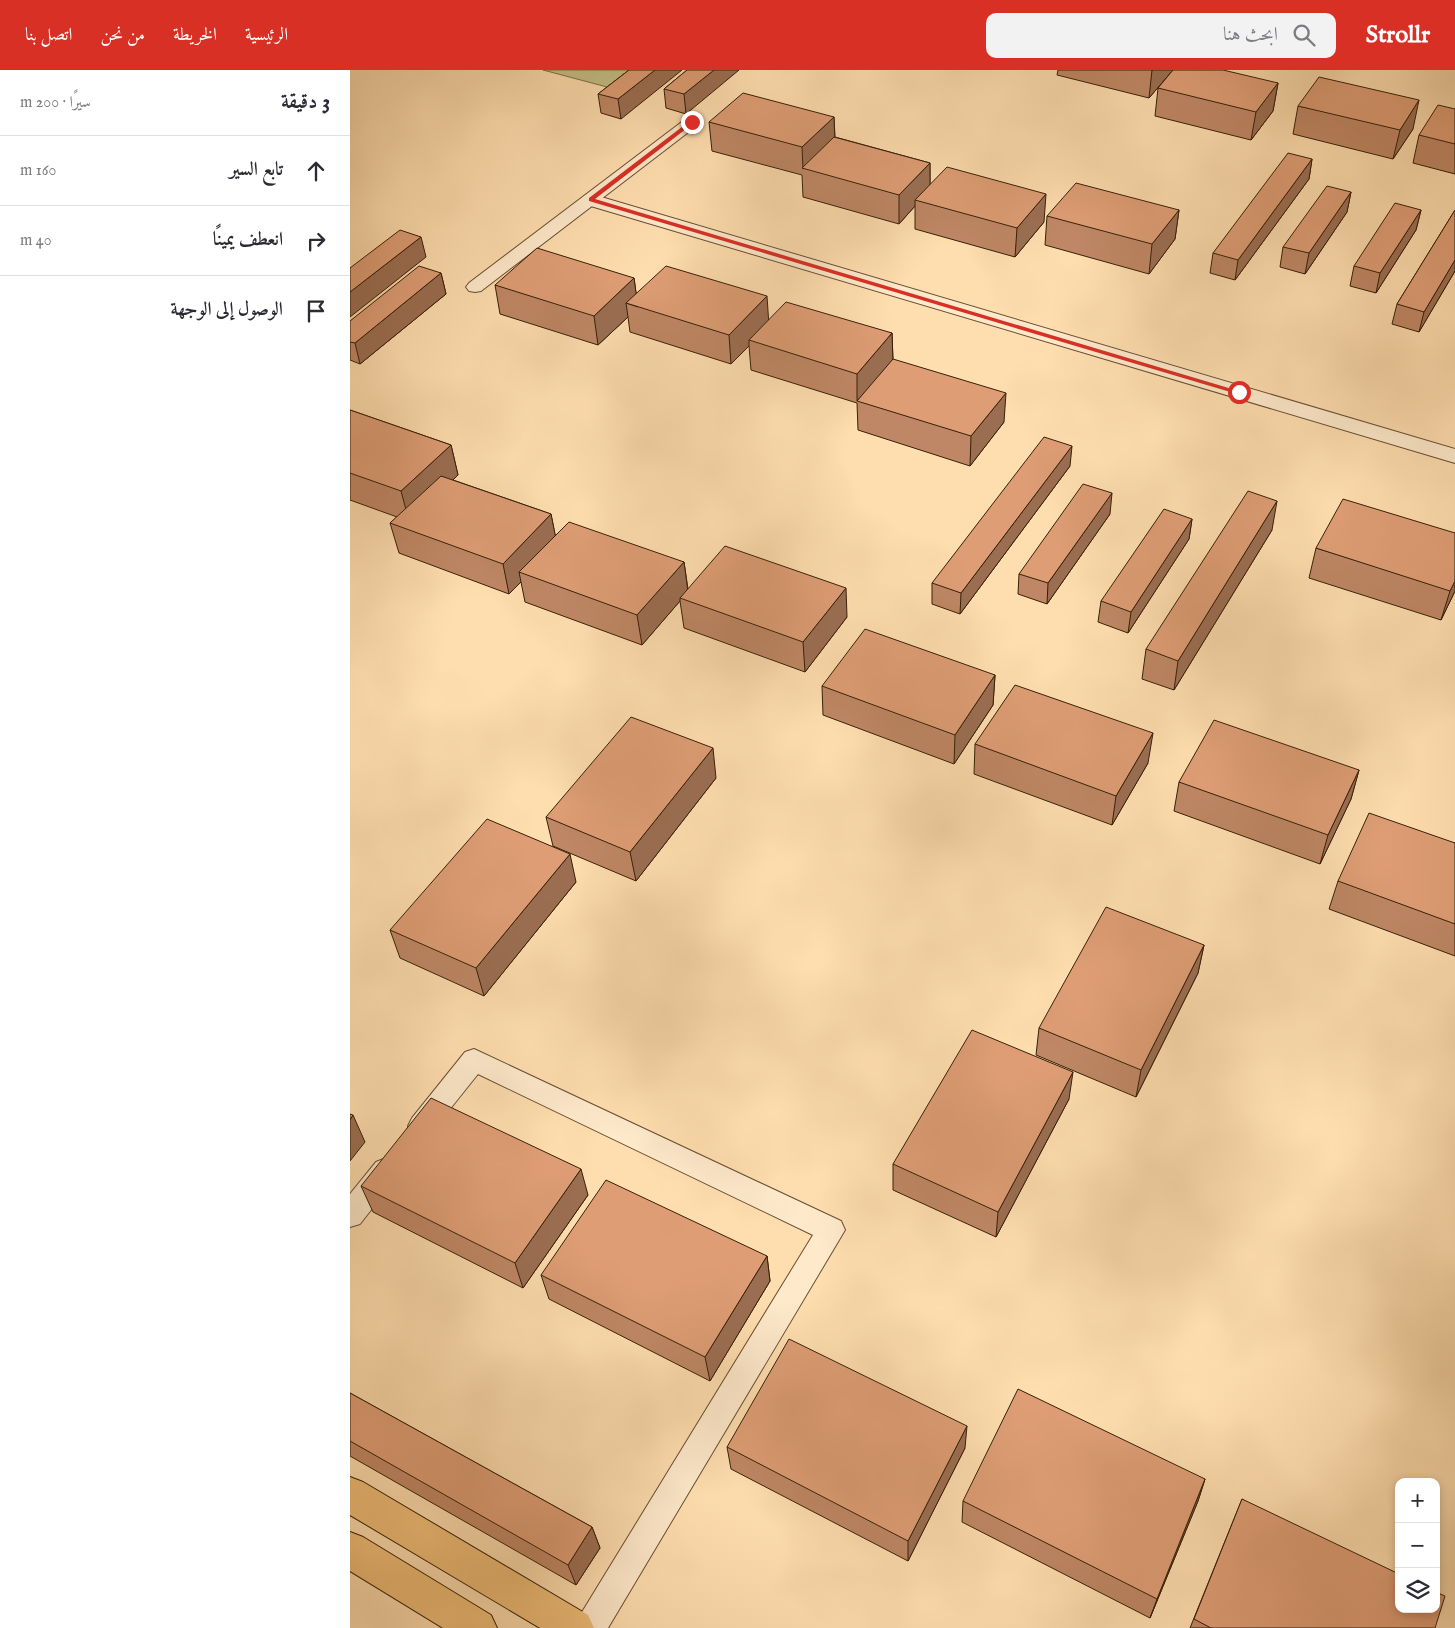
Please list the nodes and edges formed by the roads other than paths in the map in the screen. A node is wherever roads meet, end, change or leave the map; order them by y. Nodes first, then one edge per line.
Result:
1 (692, 122) dead end
2 (591, 200) junction
3 (475, 287) dead end
4 (1455, 456) edge
5 (350, 1215) edge
6 (350, 1495) edge
7 (350, 1550) edge
8 (478, 1628) edge
9 (575, 1628) edge
10 (590, 1628) edge

1 - 2 lane
2 - 3 lane
2 - 4 street
5 - 10 lane
6 - 9 main road
7 - 8 main road

